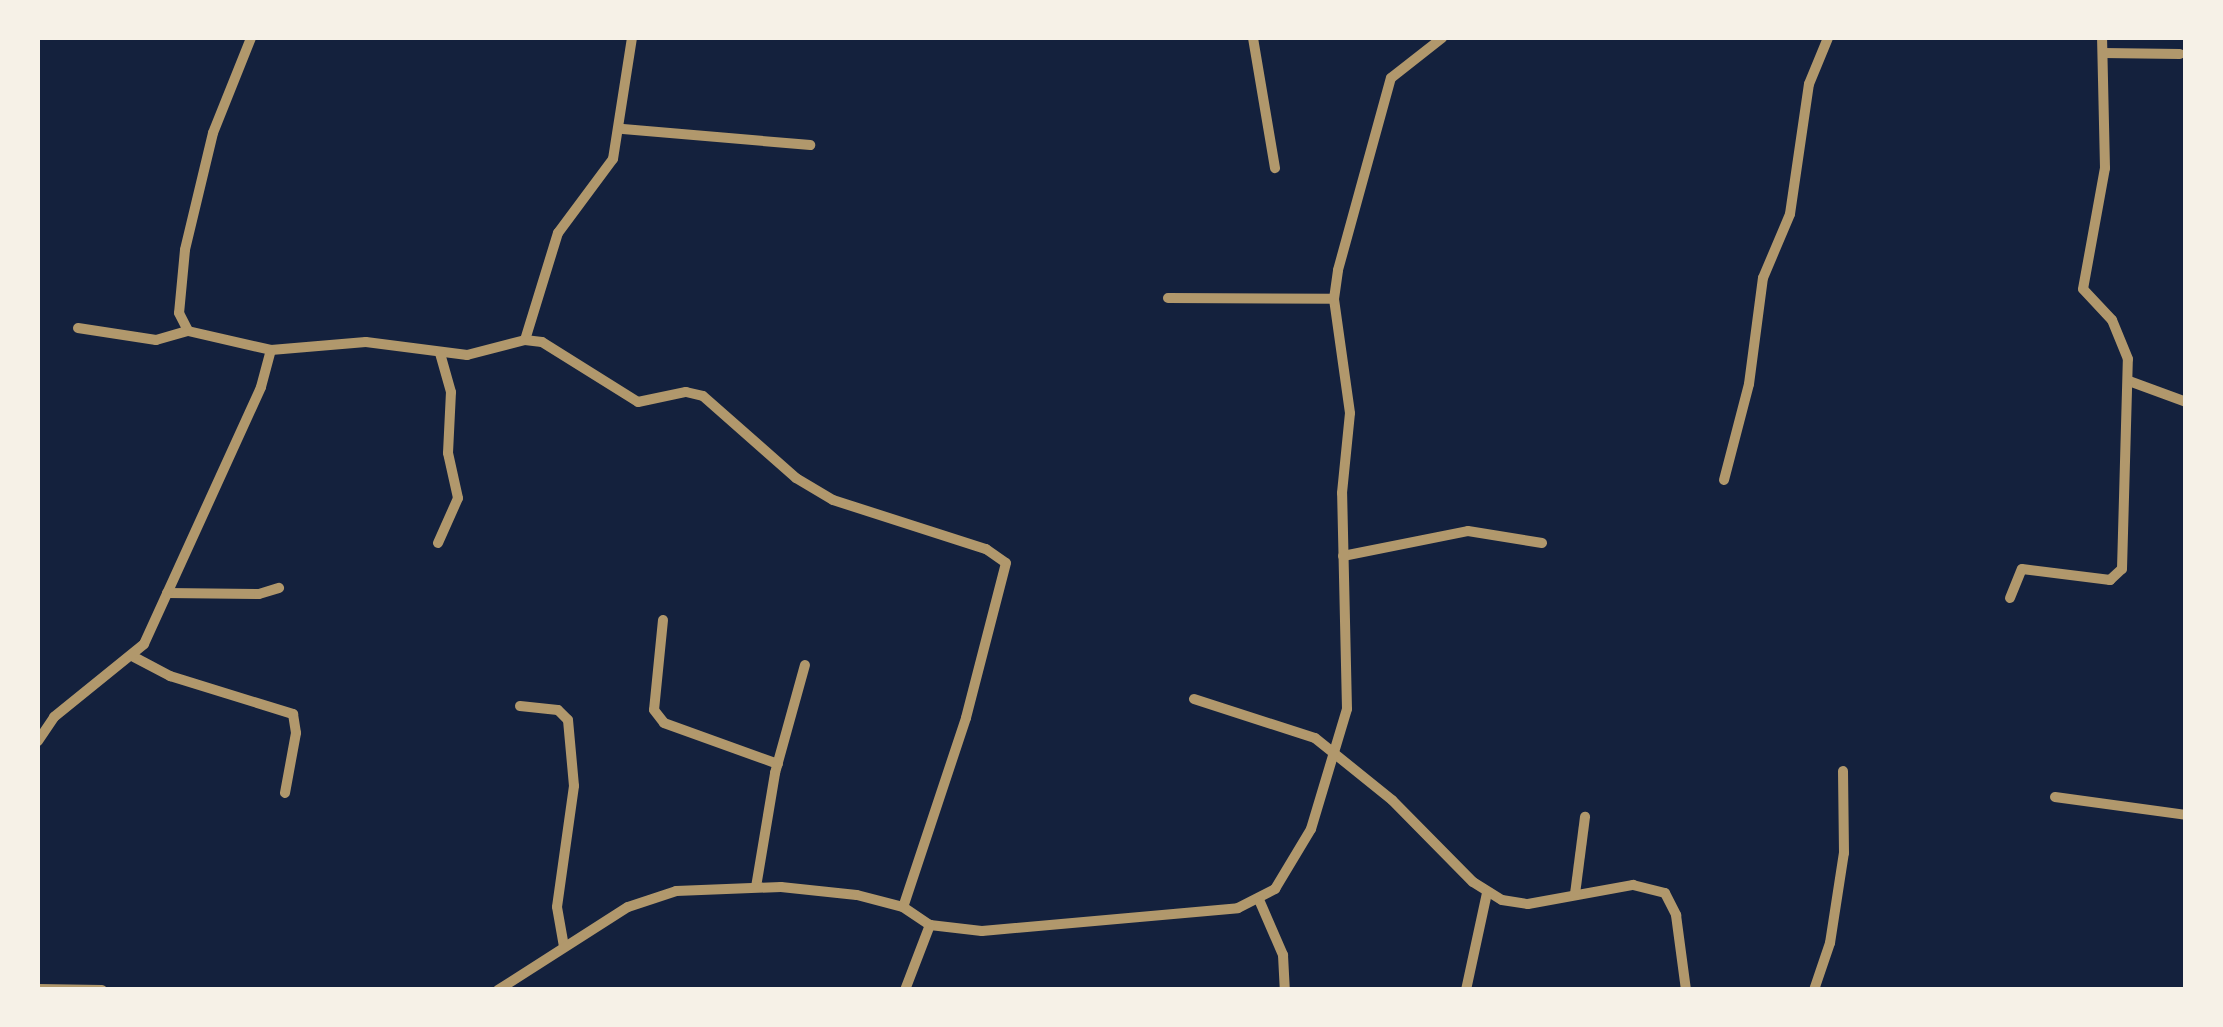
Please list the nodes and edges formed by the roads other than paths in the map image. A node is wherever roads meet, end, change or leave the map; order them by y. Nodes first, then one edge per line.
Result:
1 (251, 38) edge
2 (632, 38) edge
3 (1253, 38) edge
4 (1442, 38) edge
5 (1828, 38) edge
6 (2102, 38) edge
7 (2103, 53) junction
8 (2180, 54) dead end
9 (623, 129) junction
10 (810, 145) dead end
11 (1275, 168) dead end
12 (1168, 298) dead end
13 (1334, 299) junction
14 (78, 328) dead end
15 (188, 331) junction
16 (525, 340) junction
17 (271, 350) junction
18 (440, 353) junction
19 (2129, 381) junction
20 (2186, 402) edge
21 (1724, 480) dead end
22 (438, 543) dead end
23 (1542, 543) dead end
24 (1343, 556) junction
25 (279, 588) dead end
26 (168, 593) junction
27 (2010, 598) dead end
28 (664, 620) dead end
29 (134, 657) junction
30 (806, 664) dead end
31 (1194, 699) dead end
32 (520, 706) dead end
33 (38, 740) edge
34 (1337, 754) junction
35 (778, 764) junction
36 (1843, 770) dead end
37 (285, 793) dead end
38 (2055, 797) dead end
39 (2186, 814) edge
40 (1585, 817) dead end
41 (756, 887) junction
42 (1487, 894) junction
43 (1575, 894) junction
44 (1260, 902) junction
45 (902, 907) junction
46 (930, 925) junction
47 (564, 946) junction
48 (38, 989) edge
49 (102, 990) edge
50 (498, 990) edge
51 (905, 990) edge
52 (1285, 990) edge
53 (1466, 990) edge
54 (1686, 990) edge
55 (1814, 990) edge

1 - 15 street
2 - 9 street
3 - 11 street
4 - 13 street
5 - 21 street
6 - 7 street
7 - 8 street
7 - 19 street
9 - 10 street
9 - 16 street
12 - 13 street
13 - 24 street
14 - 15 street
15 - 17 street
16 - 18 street
16 - 45 street
17 - 18 street
17 - 26 street
18 - 22 street
19 - 20 street
19 - 27 street
23 - 24 street
24 - 34 street
25 - 26 street
26 - 29 street
28 - 35 street
29 - 33 street
29 - 37 street
30 - 35 street
31 - 34 street
32 - 47 street
34 - 42 street
34 - 44 street
35 - 41 street
36 - 55 street
38 - 39 street
40 - 43 street
41 - 45 street
41 - 47 street
42 - 43 street
42 - 53 street
43 - 54 street
44 - 46 street
44 - 52 street
45 - 46 street
46 - 51 street
47 - 50 street
48 - 49 street

